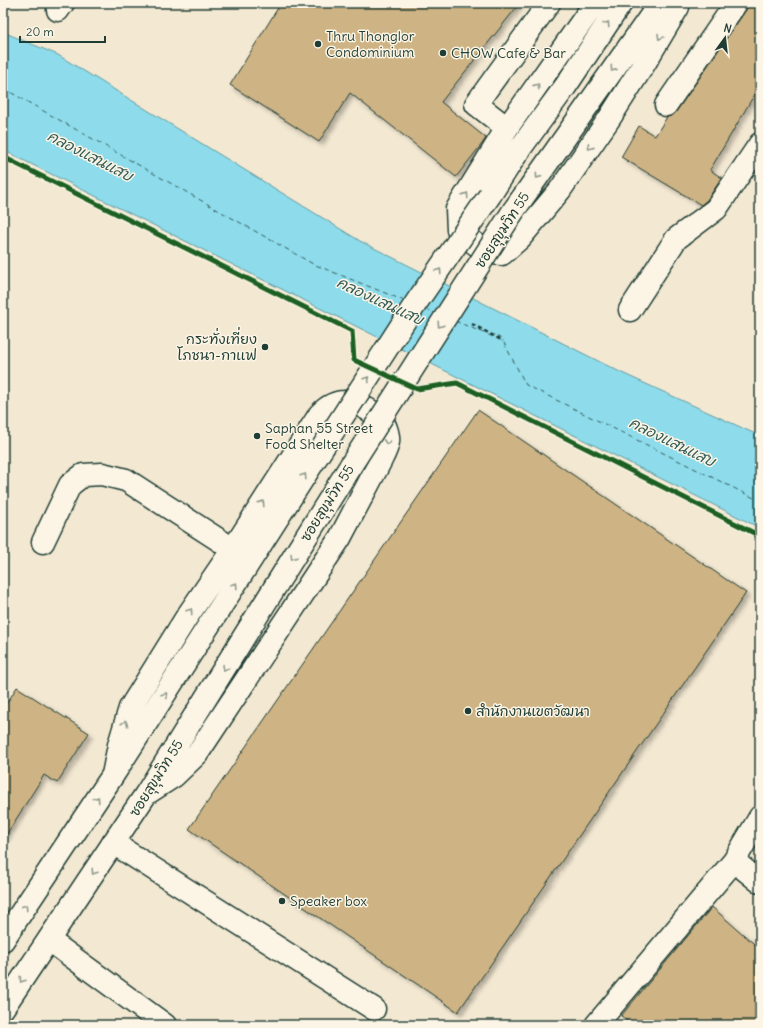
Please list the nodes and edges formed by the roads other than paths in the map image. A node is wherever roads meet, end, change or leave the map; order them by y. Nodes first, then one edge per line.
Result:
1 (549, 3) edge
2 (595, 3) edge
3 (621, 3) edge
4 (660, 3) edge
5 (678, 3) edge
6 (736, 3) edge
7 (666, 106) dead end
8 (507, 128) junction
9 (760, 144) edge
10 (630, 310) dead end
11 (43, 542) dead end
12 (232, 548) junction
13 (114, 775) junction
14 (146, 794) junction
15 (760, 817) edge
16 (113, 843) junction
17 (734, 861) junction
18 (760, 882) edge
19 (3, 940) edge
20 (49, 940) junction
21 (3, 1008) edge
22 (374, 1009) dead end
23 (165, 1025) edge
24 (596, 1025) edge

1 - 8 main road
8 -> 2 main road
13 -> 3 main road, ซอยสุขุมวิท 55, bridge
4 -> 14 main road, ซอยสุขุมวิท 55, bridge
5 -> 8 main road
6 - 7 main road
9 - 10 main road
11 - 12 main road
13 -> 12 main road
12 -> 14 main road
19 -> 13 main road, ซอยสุขุมวิท 55
14 - 16 main road, ซอยสุขุมวิท 55
15 - 17 main road
16 -> 20 main road, ซอยสุขุมวิท 55
16 - 22 main road
17 - 18 main road
17 - 24 main road
20 -> 21 main road, ซอยสุขุมวิท 55
20 - 23 main road

